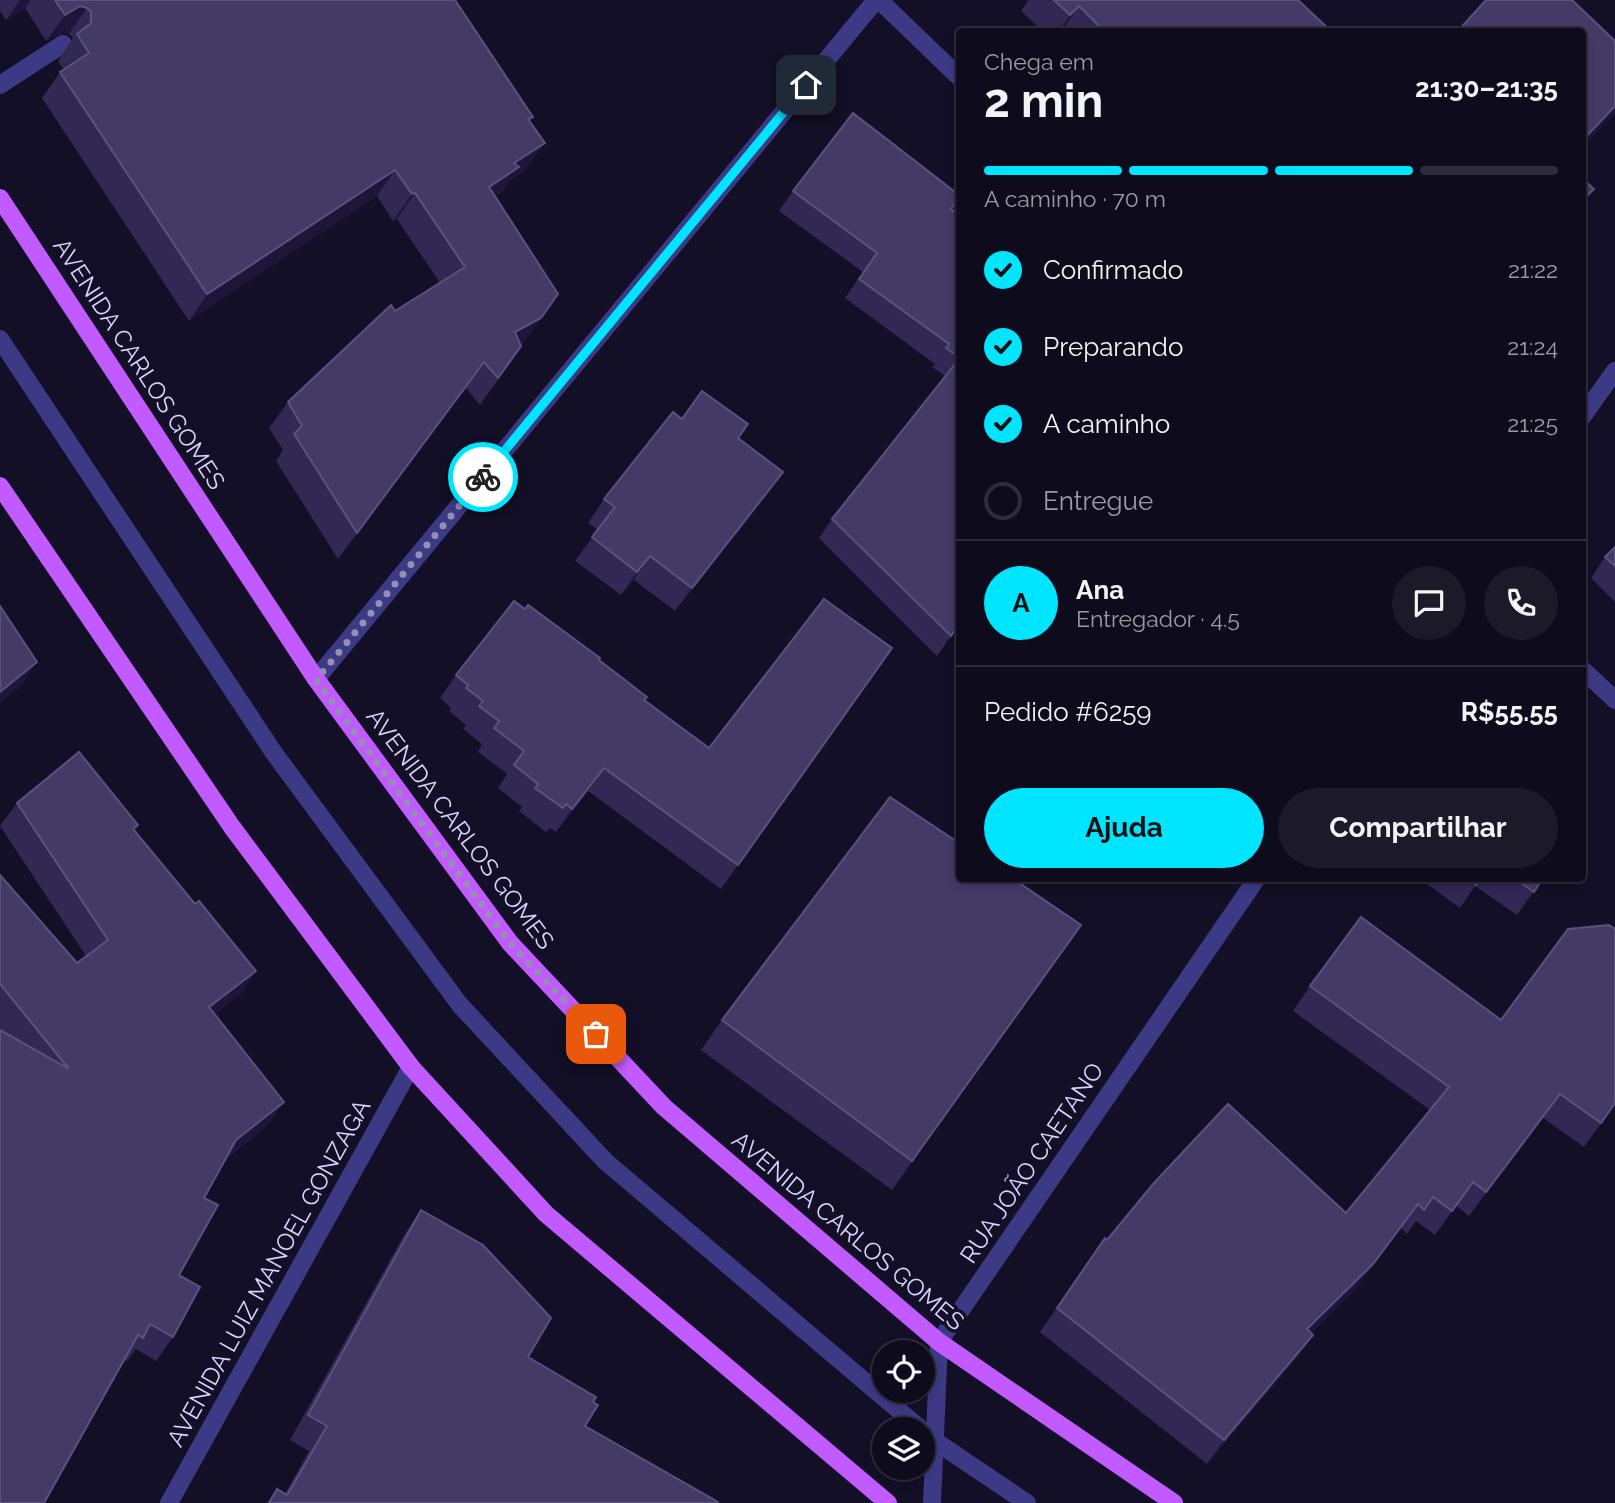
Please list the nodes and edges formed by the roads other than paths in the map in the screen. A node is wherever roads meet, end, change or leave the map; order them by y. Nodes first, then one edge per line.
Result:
1 (877, 0) edge
2 (63, 44) edge
3 (956, 74) edge
4 (0, 85) edge
5 (0, 198) edge
6 (0, 339) edge
7 (1615, 371) edge
8 (1586, 411) edge
9 (0, 486) edge
10 (1586, 673) edge
11 (316, 680) junction
12 (1615, 700) edge
13 (1254, 882) edge
14 (411, 1067) junction
15 (939, 1342) junction
16 (907, 1417) edge
17 (935, 1441) joint
18 (934, 1480) edge
19 (169, 1503) edge
20 (888, 1503) edge
21 (933, 1503) edge
22 (1027, 1503) edge
23 (1174, 1503) edge

1 - 3 street
1 - 11 street
2 - 4 street
5 - 11 main road, AVENIDA CARLOS GOMES
6 - 16 street
7 - 8 street
9 - 14 main road
10 - 12 street
11 - 15 main road, AVENIDA CARLOS GOMES
13 - 15 street, RUA JOÃO CAETANO
14 - 19 street, AVENIDA LUIZ MANOEL GONZAGA
14 - 20 main road
15 - 17 street
15 - 23 main road, AVENIDA CARLOS GOMES
17 - 22 street
18 - 21 street

